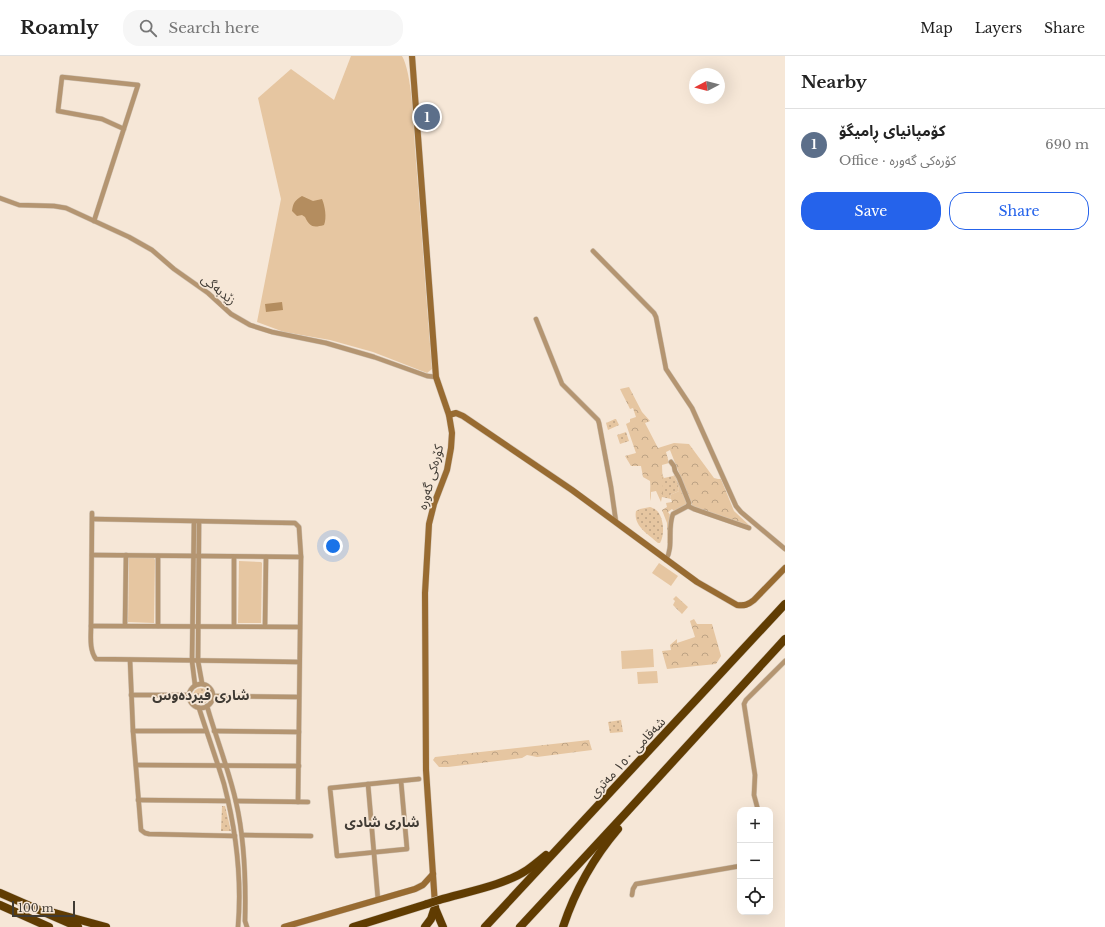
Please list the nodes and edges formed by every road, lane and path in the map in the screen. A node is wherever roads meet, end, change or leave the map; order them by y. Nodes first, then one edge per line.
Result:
1 (412, 56) edge
2 (124, 129) junction
3 (0, 198) edge
4 (94, 221) junction
5 (593, 251) dead end
6 (536, 319) dead end
7 (436, 377) junction
8 (449, 415) junction
9 (671, 462) dead end
10 (688, 506) junction
11 (92, 513) dead end
12 (93, 520) junction
13 (196, 522) junction
14 (616, 522) junction
15 (750, 528) dead end
16 (785, 549) edge
17 (92, 555) junction
18 (126, 555) junction
19 (158, 556) junction
20 (196, 557) junction
21 (234, 557) junction
22 (266, 557) junction
23 (301, 557) junction
24 (666, 560) junction
25 (785, 568) edge
26 (785, 604) edge
27 (125, 625) junction
28 (91, 626) junction
29 (158, 626) junction
30 (195, 626) junction
31 (234, 626) junction
32 (266, 626) junction
33 (300, 627) junction
34 (785, 639) edge
35 (130, 660) junction
36 (785, 660) edge
37 (192, 661) junction
38 (198, 661) junction
39 (299, 662) junction
40 (202, 683) junction
41 (195, 685) junction
42 (131, 695) junction
43 (189, 695) junction
44 (213, 696) junction
45 (298, 697) junction
46 (206, 706) junction
47 (199, 708) junction
48 (133, 730) junction
49 (206, 731) junction
50 (214, 731) junction
51 (299, 732) junction
52 (136, 765) junction
53 (218, 765) junction
54 (226, 766) junction
55 (298, 766) junction
56 (660, 775) junction
57 (419, 779) dead end
58 (401, 781) junction
59 (368, 784) junction
60 (138, 800) junction
61 (228, 801) junction
62 (236, 801) junction
63 (298, 802) junction
64 (308, 802) dead end
65 (757, 807) edge
66 (242, 835) junction
67 (235, 836) junction
68 (311, 836) dead end
69 (567, 838) junction
70 (374, 852) junction
71 (737, 867) edge
72 (434, 874) junction
73 (0, 893) edge
74 (632, 895) dead end
75 (378, 900) junction
76 (434, 904) junction
77 (0, 905) edge
78 (46, 913) junction
79 (37, 924) edge
80 (356, 926) edge
81 (49, 927) edge
82 (78, 927) edge
83 (106, 927) edge
84 (238, 927) edge
85 (247, 927) edge
86 (284, 927) edge
87 (425, 927) edge
88 (443, 927) edge
89 (485, 927) edge
90 (520, 927) edge
91 (564, 927) edge

1 - 7 street, کۆرەکی گەورە
2 - 2 street
2 - 4 street
3 - 4 street, زێدبەگی
4 - 7 street, زێدبەگی
5 - 16 street
6 - 14 street
7 - 8 street, کۆرەکی گەورە
8 - 14 street
8 - 72 street, کۆرەکی گەورە
9 - 10 street
10 - 15 street
10 - 24 street
11 - 12 street
12 - 13 street
12 - 17 street
13 - 20 street
13 - 23 street
14 - 24 street
17 - 18 street
17 - 28 street
18 - 19 street
18 - 27 street
19 - 20 street
19 - 29 street
20 - 21 street
20 - 30 street
21 - 22 street
21 - 31 street
22 - 23 street
22 - 32 street
23 - 33 street
24 - 25 street
26 - 69 highway, شەقامی ١٥٠ مەتری
27 - 28 street
27 - 29 street
28 - 35 street
29 - 30 street
30 - 31 street
30 - 37 street
30 - 38 street
31 - 32 street
32 - 33 street
33 - 39 street
34 - 56 highway
35 - 37 street
35 - 42 street
36 - 65 street
37 - 38 street
37 - 41 street
38 - 39 street
38 - 40 street
39 - 45 street
40 - 41 street
40 - 44 street
41 - 43 street
42 - 43 street
42 - 48 street
43 - 47 street
44 - 45 street
44 - 46 street
45 - 51 street
46 - 47 street
46 - 50 street
47 - 49 street
48 - 49 street
48 - 52 street
49 - 53 street
50 - 51 street
50 - 54 street
51 - 55 street
52 - 53 street
52 - 60 street
53 - 54 street
53 - 61 street
54 - 55 street
54 - 62 street
55 - 63 street
56 - 90 highway
56 - 91 highway
57 - 58 street
58 - 59 street
58 - 70 street
59 - 70 street
59 - 70 street
60 - 61 street
60 - 67 street
61 - 67 street
62 - 63 street
62 - 66 street
63 - 64 street
66 - 68 street
66 - 85 street
67 - 84 street
69 - 76 highway
69 - 89 highway, شەقامی ١٥٠ مەتری
70 - 75 street
71 - 74 street
72 - 75 street
72 - 76 street, کۆرەکی گەورە
73 - 78 highway
75 - 86 street
76 - 80 highway
76 - 87 highway
76 - 88 highway
77 - 79 highway
78 - 82 highway
78 - 83 highway
79 - 81 highway

